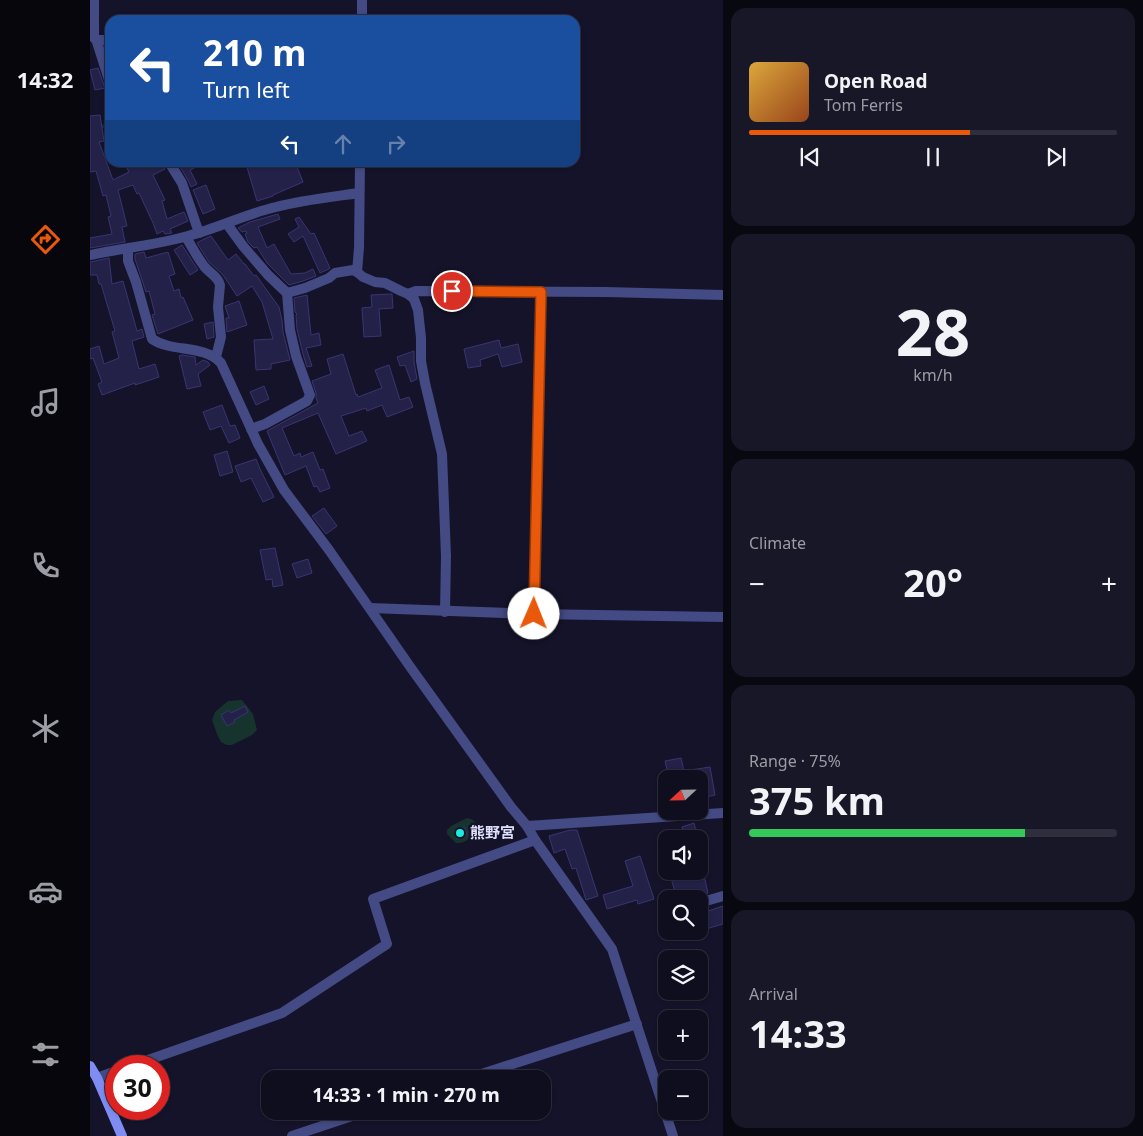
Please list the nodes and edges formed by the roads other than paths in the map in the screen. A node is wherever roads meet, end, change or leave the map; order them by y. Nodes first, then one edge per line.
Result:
1 (94, 0) edge
2 (362, 0) edge
3 (362, 15) edge
4 (96, 39) junction
5 (105, 40) edge
6 (105, 67) edge
7 (172, 167) edge
8 (360, 167) edge
9 (360, 193) junction
10 (226, 224) junction
11 (199, 233) junction
12 (186, 237) junction
13 (128, 249) junction
14 (90, 255) edge
15 (357, 272) junction
16 (541, 292) junction
17 (287, 293) junction
18 (408, 294) junction
19 (723, 295) edge
20 (216, 357) junction
21 (251, 429) junction
22 (370, 608) junction
23 (445, 612) junction
24 (534, 614) junction
25 (723, 617) edge
26 (723, 813) edge
27 (527, 826) junction
28 (535, 840) junction
29 (723, 896) edge
30 (708, 900) edge
31 (637, 1024) junction
32 (162, 1055) edge
33 (90, 1066) edge
34 (494, 1070) edge
35 (105, 1075) edge
36 (97, 1078) junction
37 (340, 1120) edge
38 (122, 1136) edge
39 (292, 1136) edge
40 (674, 1136) edge

1 - 4 street
2 - 3 street
4 - 5 street
4 - 6 street
7 - 11 street
8 - 9 street
9 - 10 street
9 - 15 street
10 - 11 street
10 - 17 street
11 - 12 street
12 - 13 street
12 - 20 street
13 - 14 street
13 - 20 street
15 - 17 street
15 - 18 street
16 - 18 street
16 - 19 street
16 - 24 street
17 - 21 street
18 - 23 street
20 - 21 street
21 - 22 street
22 - 23 street
22 - 27 street
23 - 24 street
24 - 25 street
26 - 27 street
27 - 28 street
28 - 31 street
28 - 32 street
29 - 30 street
31 - 34 street
31 - 40 street
33 - 36 street
35 - 36 street
36 - 38 street
37 - 39 street

